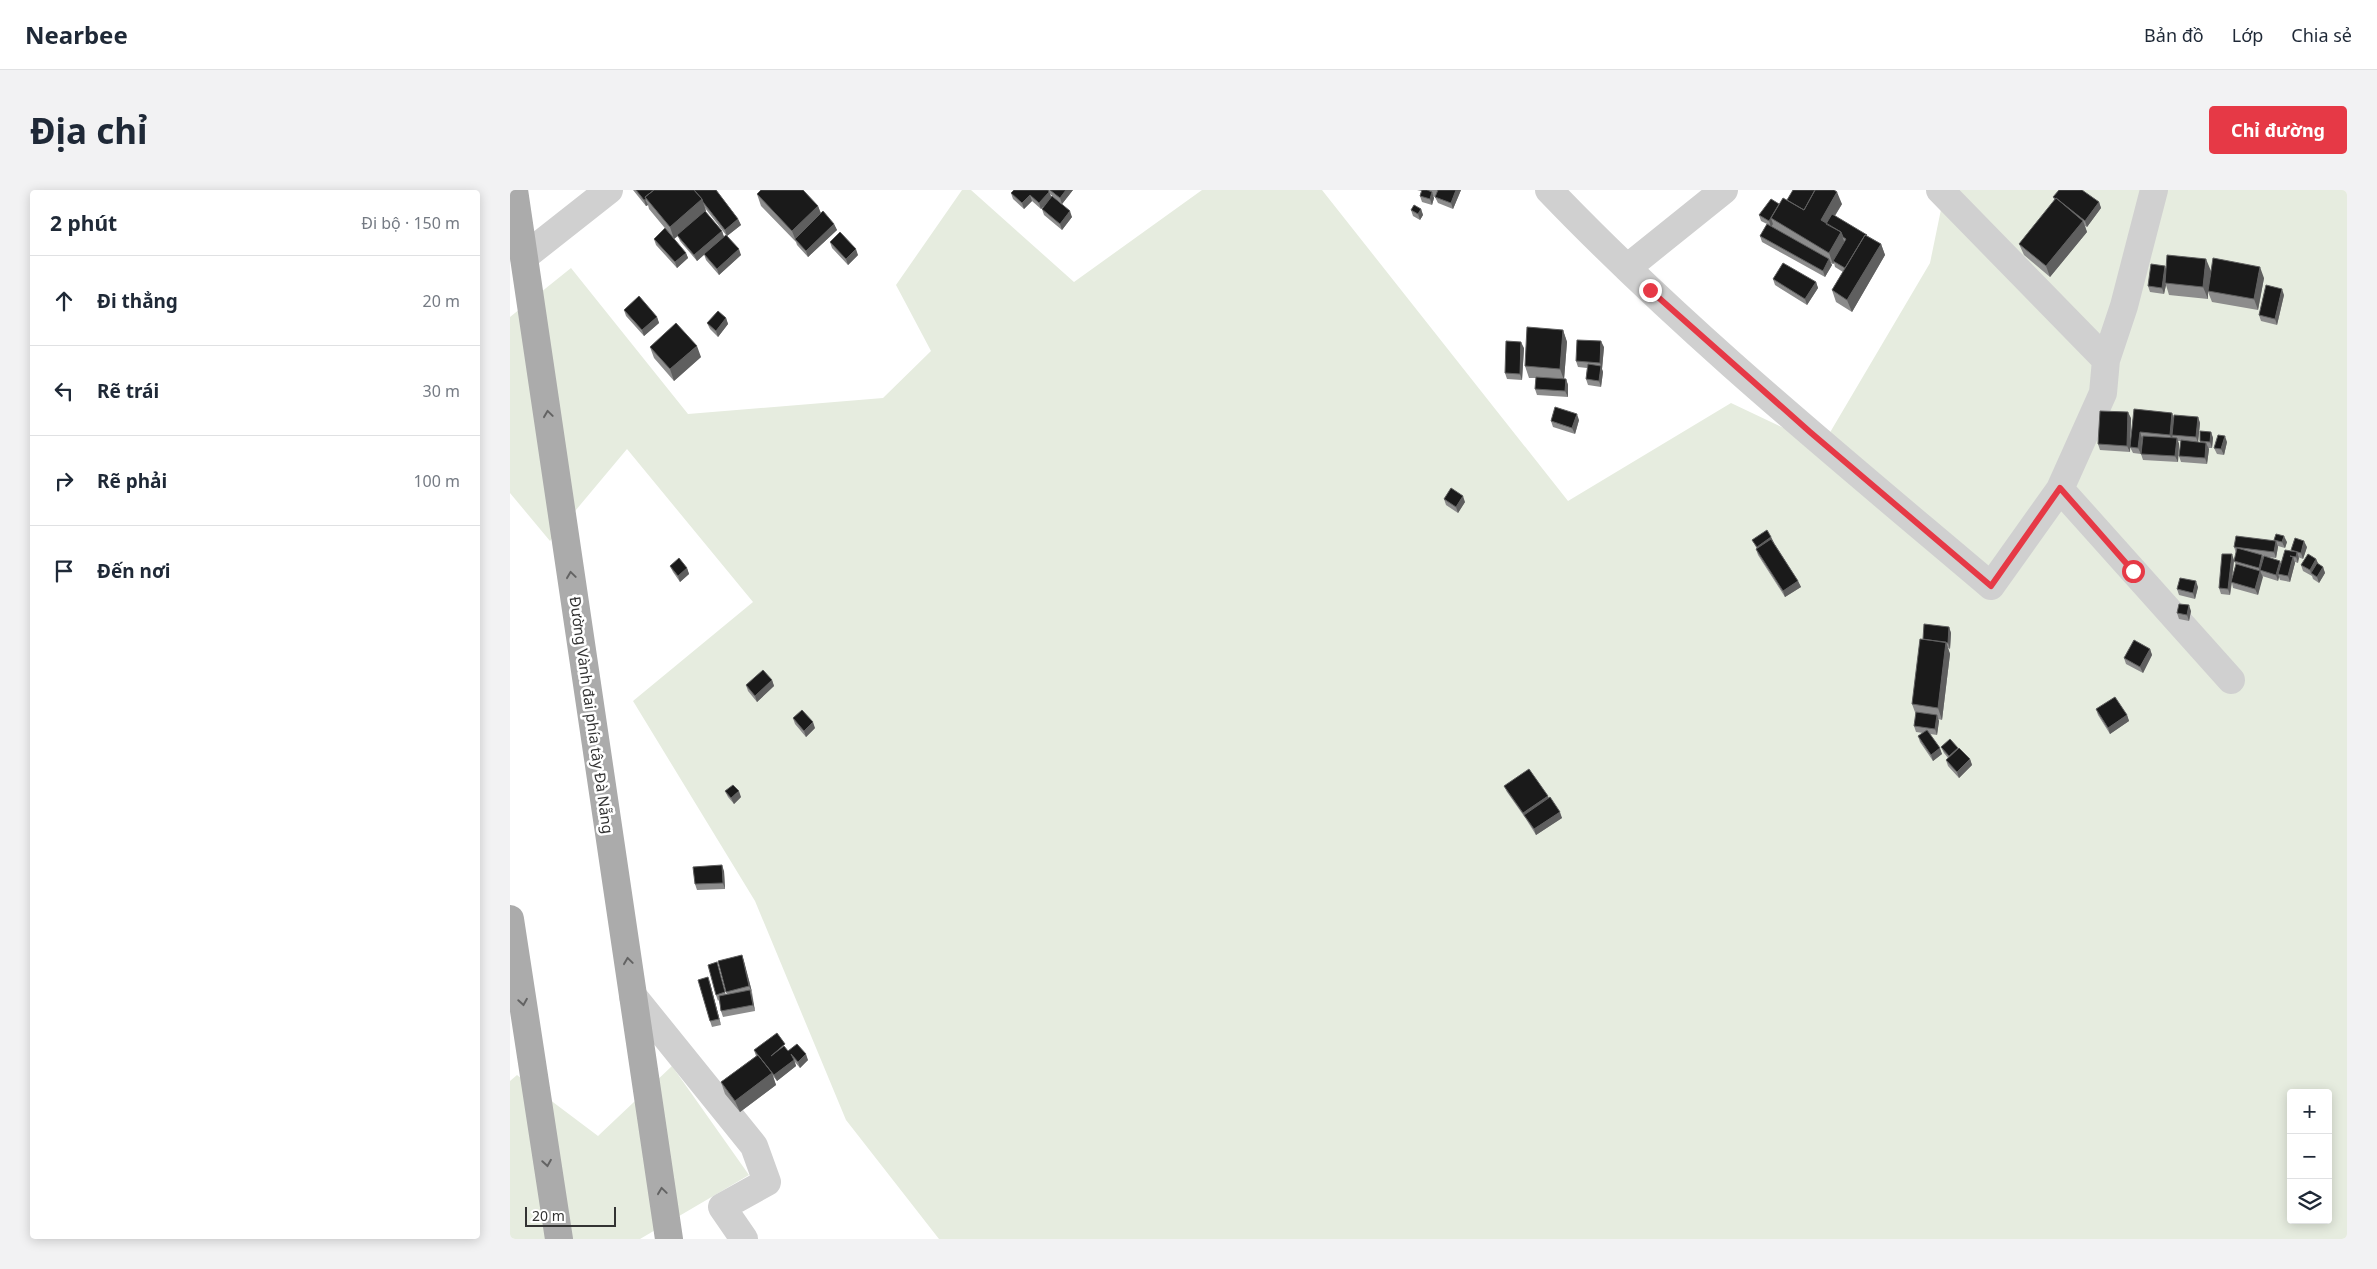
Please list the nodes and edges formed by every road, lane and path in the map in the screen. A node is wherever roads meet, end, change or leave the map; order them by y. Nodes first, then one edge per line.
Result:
1 (514, 190) edge
2 (609, 190) edge
3 (1549, 190) edge
4 (1724, 190) edge
5 (1940, 190) edge
6 (2154, 190) edge
7 (517, 263) edge
8 (1627, 268) junction
9 (2106, 360) junction
10 (2060, 488) junction
11 (2231, 680) dead end
12 (510, 920) edge
13 (633, 996) junction
14 (559, 1239) edge
15 (669, 1239) edge
16 (744, 1239) edge

1 - 7 main road, Đường Vành đai phía tây Đà Nẵng
2 - 7 street
3 - 8 street
4 - 8 street
5 - 9 street
6 - 9 street
13 -> 7 main road, Đường Vành đai phía tây Đà Nẵng
8 - 10 street
9 - 10 street
10 - 11 street
12 -> 14 main road
15 -> 13 main road, Đường Vành đai phía tây Đà Nẵng
13 - 16 street

